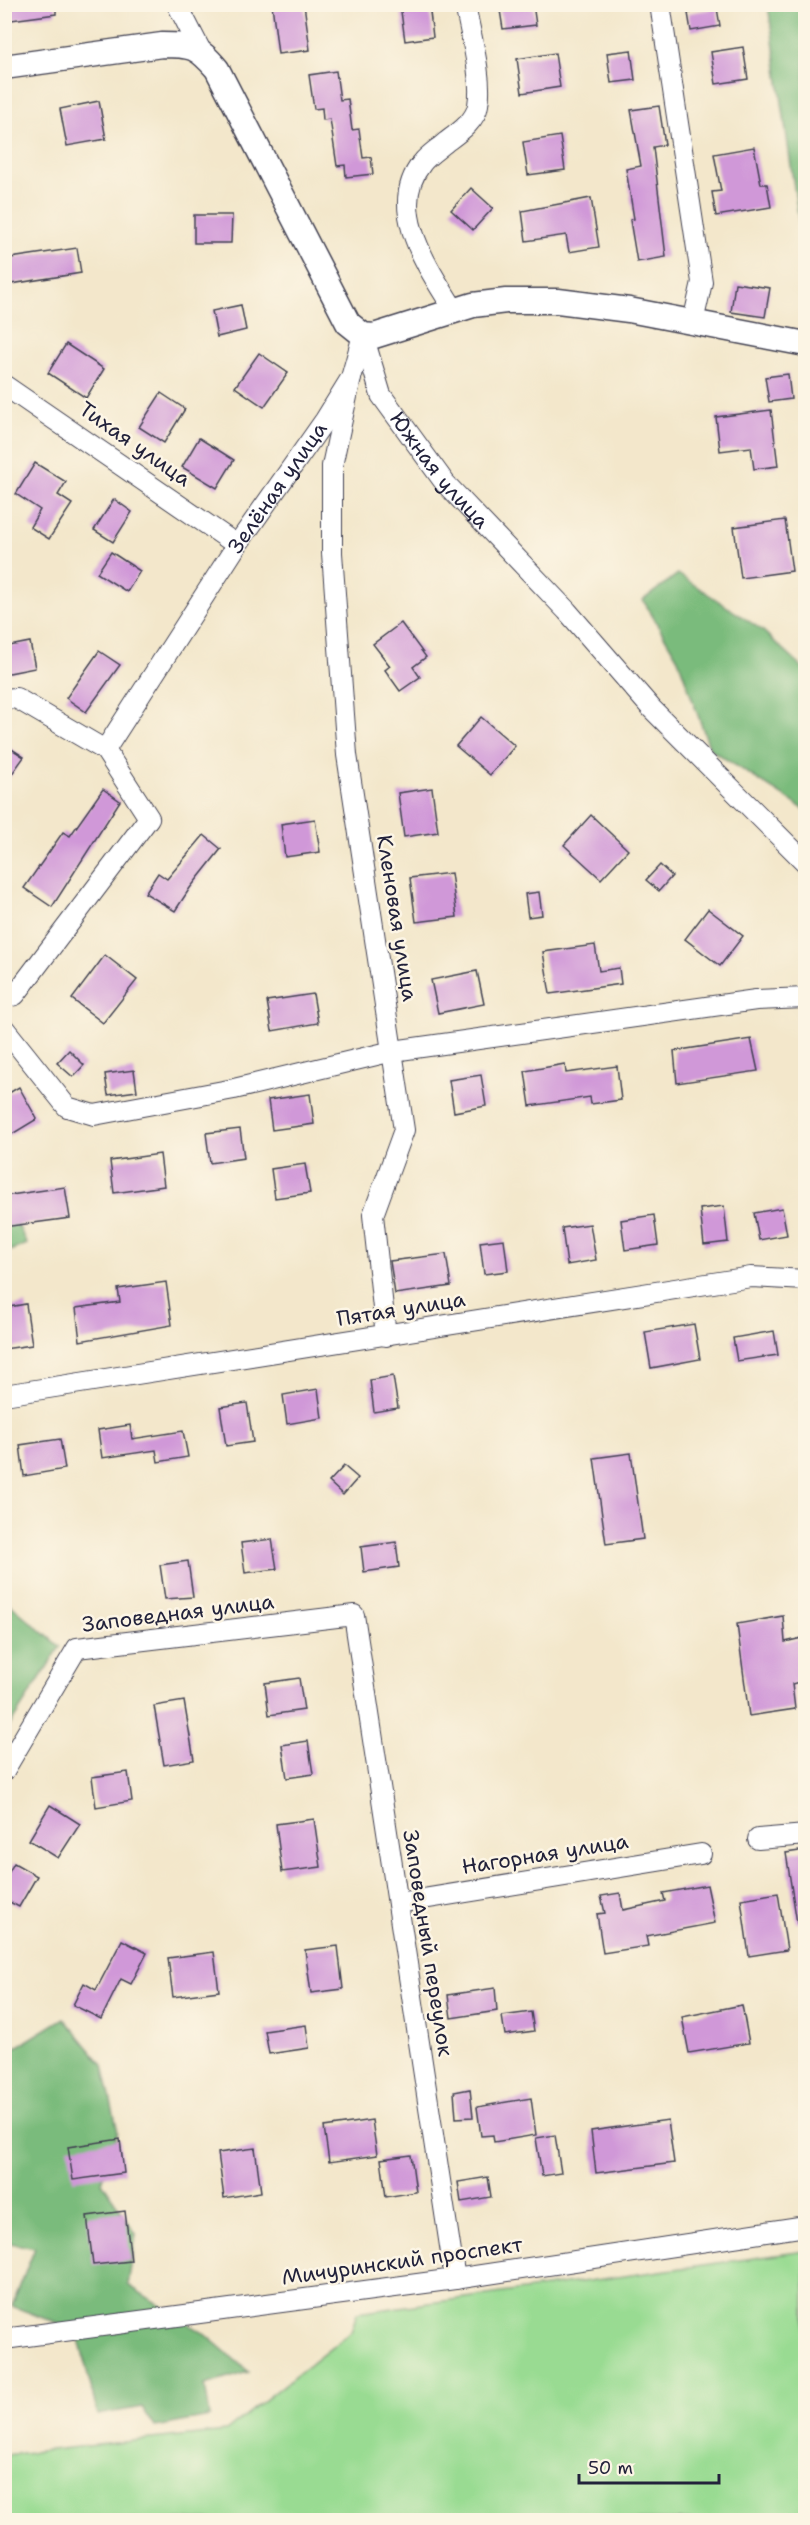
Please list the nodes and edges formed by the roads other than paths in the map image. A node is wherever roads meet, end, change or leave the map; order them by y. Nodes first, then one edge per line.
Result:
1 (177, 4) edge
2 (465, 4) edge
3 (660, 4) edge
4 (201, 51) junction
5 (4, 67) edge
6 (454, 310) junction
7 (693, 322) junction
8 (363, 335) junction
9 (806, 344) edge
10 (351, 378) junction
11 (4, 385) edge
12 (237, 545) junction
13 (4, 699) edge
14 (105, 750) junction
15 (806, 863) edge
16 (4, 998) edge
17 (806, 998) edge
18 (4, 1028) edge
19 (393, 1051) junction
20 (806, 1280) edge
21 (386, 1336) junction
22 (4, 1395) edge
23 (354, 1615) joint
24 (4, 1771) edge
25 (806, 1835) edge
26 (758, 1839) dead end
27 (700, 1854) dead end
28 (398, 1902) junction
29 (806, 2226) edge
30 (455, 2279) junction
31 (4, 2339) edge

1 - 4 street, Южная улица
2 - 6 street
3 - 7 street
4 - 5 street
4 - 8 street, Южная улица
6 - 7 street
6 - 8 street
7 - 9 street
8 - 10 street, Зелёная улица
8 - 15 street, Южная улица
10 - 12 street, Зелёная улица
10 - 19 street, Кленовая улица
11 - 12 street, Тихая улица
12 - 14 street, Зелёная улица
13 - 14 street
14 - 16 street
17 - 19 street
18 - 19 street
19 - 21 street, Кленовая улица
20 - 21 street, Пятая улица
21 - 22 street, Пятая улица
23 - 24 street, Заповедная улица
23 - 28 street, Заповедный переулок
25 - 26 street
27 - 28 street, Нагорная улица
28 - 30 street, Заповедный переулок
29 - 30 street, Мичуринский проспект
30 - 31 street, Мичуринский проспект

